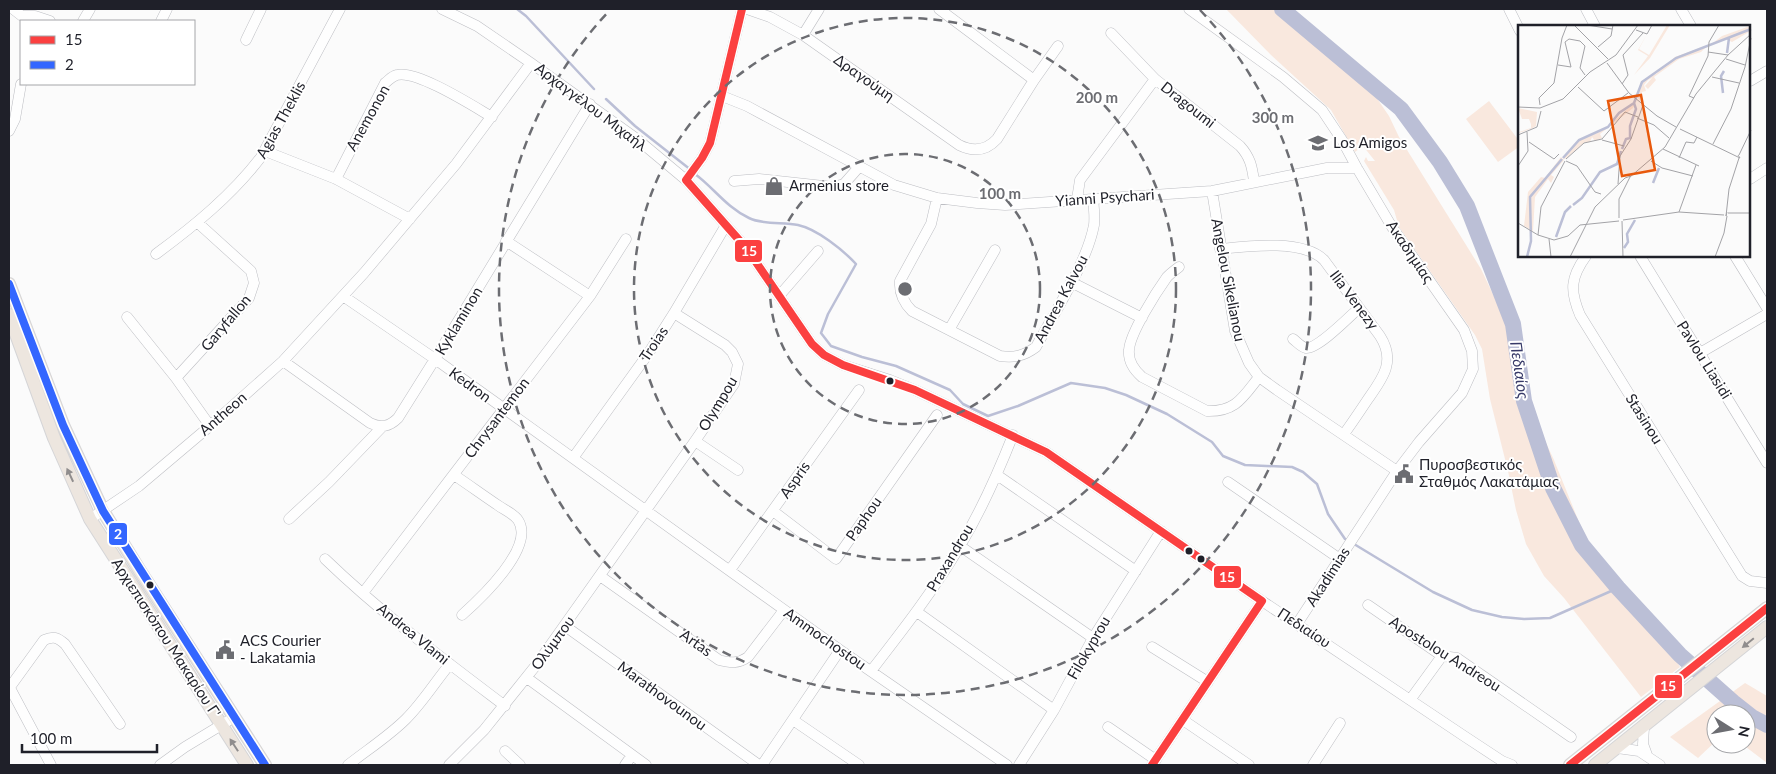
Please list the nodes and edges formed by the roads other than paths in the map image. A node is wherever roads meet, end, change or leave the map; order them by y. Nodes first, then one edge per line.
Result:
1 (13, 9) edge
2 (90, 9) edge
3 (261, 9) edge
4 (340, 9) edge
5 (442, 9) edge
6 (742, 9) edge
7 (747, 9) edge
8 (819, 9) edge
9 (939, 9) edge
10 (1189, 9) edge
11 (1509, 9) edge
12 (1586, 9) edge
13 (1681, 9) edge
14 (23, 19) edge
15 (47, 20) edge
16 (84, 20) edge
17 (1594, 25) edge
18 (1690, 25) edge
19 (1518, 27) edge
20 (1111, 33) dead end
21 (803, 35) junction
22 (246, 40) dead end
23 (1058, 46) dead end
24 (531, 63) junction
25 (1767, 71) edge
26 (1155, 79) junction
27 (1034, 80) junction
28 (1751, 80) edge
29 (21, 85) edge
30 (722, 96) junction
31 (590, 104) junction
32 (492, 117) junction
33 (9, 131) edge
34 (265, 150) junction
35 (1348, 150) junction
36 (859, 167) junction
37 (1327, 168) junction
38 (1357, 168) junction
39 (1767, 168) edge
40 (687, 178) junction
41 (1751, 178) edge
42 (336, 179) junction
43 (734, 181) dead end
44 (1254, 182) junction
45 (1212, 191) junction
46 (937, 198) junction
47 (1093, 198) junction
48 (1077, 199) junction
49 (410, 218) junction
50 (198, 223) junction
51 (726, 225) junction
52 (626, 239) dead end
53 (506, 241) junction
54 (1220, 249) junction
55 (995, 250) dead end
56 (818, 251) dead end
57 (156, 254) dead end
58 (1584, 258) edge
59 (1641, 258) edge
60 (1736, 258) edge
61 (1179, 267) dead end
62 (1071, 282) junction
63 (9, 284) edge
64 (343, 296) junction
65 (590, 296) junction
66 (780, 296) junction
67 (1359, 308) junction
68 (1767, 308) edge
69 (674, 313) junction
70 (1767, 314) edge
71 (9, 315) edge
72 (127, 317) dead end
73 (1142, 318) junction
74 (949, 330) junction
75 (1293, 339) dead end
76 (1700, 353) junction
77 (436, 360) junction
78 (283, 361) junction
79 (1260, 377) junction
80 (176, 378) junction
81 (859, 390) dead end
82 (504, 410) junction
83 (937, 415) dead end
84 (210, 426) junction
85 (382, 426) junction
86 (1344, 434) junction
87 (1013, 436) junction
88 (696, 441) junction
89 (573, 458) junction
90 (1767, 464) edge
91 (738, 470) dead end
92 (1397, 471) junction
93 (454, 475) junction
94 (997, 475) junction
95 (1228, 482) dead end
96 (645, 510) junction
97 (103, 511) junction
98 (773, 511) junction
99 (90, 519) junction
100 (289, 519) dead end
101 (1358, 530) joint
102 (1161, 531) junction
103 (960, 546) junction
104 (325, 559) dead end
105 (1340, 559) junction
106 (730, 570) junction
107 (1136, 571) junction
108 (600, 576) junction
109 (1767, 583) edge
110 (363, 593) junction
111 (1262, 601) junction
112 (1368, 605) dead end
113 (1767, 608) edge
114 (784, 610) junction
115 (917, 612) junction
116 (462, 615) dead end
117 (1297, 624) junction
118 (565, 626) junction
119 (1767, 628) edge
120 (1093, 638) junction
121 (1152, 647) dead end
122 (840, 650) junction
123 (1442, 656) junction
124 (450, 664) junction
125 (871, 671) junction
126 (527, 678) junction
127 (1208, 682) junction
128 (9, 687) edge
129 (1410, 700) junction
130 (504, 706) junction
131 (1054, 710) junction
132 (234, 717) junction
133 (793, 720) junction
134 (1183, 720) junction
135 (1340, 723) dead end
136 (120, 724) dead end
137 (221, 725) junction
138 (1108, 727) dead end
139 (1644, 727) junction
140 (1571, 737) dead end
141 (1617, 748) junction
142 (505, 751) dead end
143 (632, 755) junction
144 (1646, 755) junction
145 (1154, 763) edge
146 (1507, 764) edge
147 (51, 765) edge
148 (160, 765) edge
149 (247, 765) edge
150 (264, 765) edge
151 (348, 765) edge
152 (449, 765) edge
153 (520, 765) edge
154 (625, 765) edge
155 (646, 765) edge
156 (760, 765) edge
157 (859, 765) edge
158 (1007, 765) edge
159 (1019, 765) edge
160 (1249, 765) edge
161 (1313, 765) edge
162 (1570, 765) edge
163 (1595, 765) edge
164 (1660, 765) edge

1 - 14 street
2 - 16 street
3 - 22 street
4 - 34 street, Agias Theklis
5 - 24 street, Αρχαγγέλου Μιχαήλ
6 - 30 street
7 - 21 street, Δραγούμη
8 - 21 street
9 - 27 street
10 - 35 street, Ακαδημίας
11 - 19 street
12 - 17 street
13 - 18 street
14 - 15 street
20 - 26 street, Dragoumi
21 - 27 street, Δραγούμη
23 - 27 street
24 - 31 street, Αρχαγγέλου Μιχαήλ
24 - 32 street
25 - 28 street
26 - 44 street, Dragoumi
26 - 48 street
29 - 33 street
30 - 36 street, Yianni Psychari
30 - 40 street
31 - 40 street, Αρχαγγέλου Μιχαήλ
31 - 53 street, Kyklaminon
32 - 42 street, Anemonon
32 - 49 street
34 - 42 street
34 - 50 street, Agias Theklis
35 - 37 street, Yianni Psychari
35 - 38 street, Ακαδημίας
36 - 43 street
36 - 46 street, Yianni Psychari
37 - 38 street, Yianni Psychari
37 - 44 street, Yianni Psychari
38 - 92 street, Ακαδημίας
39 - 41 street
40 - 51 street, Αρχαγγέλου Μιχαήλ
42 - 49 street
44 - 45 street, Yianni Psychari
45 - 47 street, Yianni Psychari
45 - 54 street, Angelou Sikelianou
46 - 48 street, Yianni Psychari
46 - 74 street, Andrea Kalvou
47 - 48 street, Yianni Psychari
47 - 62 street, Andrea Kalvou
49 - 64 street, Antheon
50 - 57 street, Agias Theklis
50 - 80 street, Garyfallon
51 - 66 street, Πεδιαίου
51 - 69 street, Troias
52 - 65 street, Chrysantemon
53 - 65 street
53 - 77 street, Kyklaminon
54 - 67 street, Ilia Venezy
54 - 79 street, Angelou Sikelianou
55 - 74 street
56 - 66 street
58 - 109 street, Stasinou
59 - 76 street, Pavlou Liasidi
60 - 68 street
61 - 73 street
62 - 73 street
62 - 74 street, Andrea Kalvou
63 - 97 main road, Αρχιεπισκόπου Μακαρίου Γ'
64 - 77 street, Kedron
64 - 78 street, Antheon
65 - 82 street, Chrysantemon
66 - 87 street, Πεδιαίου
67 - 75 street
67 - 86 street, Ilia Venezy
69 - 88 street, Olympou
69 - 89 street, Troias
70 - 76 street
99 -> 71 main road, Αρχιεπισκόπου Μακαρίου Γ'
72 - 80 street
73 - 79 street
76 - 90 street, Pavlou Liasidi
77 - 82 street, Kedron
77 - 85 street, Kyklaminon
78 - 84 street, Antheon
78 - 85 street
79 - 86 street, Angelou Sikelianou
80 - 84 street
81 - 98 street, Aspris
82 - 89 street, Kedron
82 - 93 street, Chrysantemon
83 - 98 street, Paphou
84 - 97 street, Antheon
85 - 100 street, Kyklaminon
86 - 92 street, Angelou Sikelianou
87 - 94 street, Praxandrou
87 - 102 street, Πεδιαίου
88 - 91 street
88 - 96 street, Olympou
89 - 96 street, Kedron
92 - 101 street, Ακαδημίας
93 - 110 street, Chrysantemon
93 - 116 street
94 - 103 street, Praxandrou
94 - 107 street
95 - 105 street
96 - 106 street, Ammochostou
96 - 108 street, Ολύμπου
97 - 99 street, Antheon
97 - 132 main road, Αρχιεπισκόπου Μακαρίου Γ'
98 - 106 street, Aspris
99 - 137 main road, Αρχιεπισκόπου Μακαρίου Γ'
101 - 105 street, Akadimias
102 - 107 street, Filokyprou
102 - 111 street, Πεδιαίου
103 - 115 street, Praxandrou
103 - 120 street
104 - 110 street, Andrea Vlami
105 - 117 street, Akadimias
106 - 114 street, Ammochostou
107 - 120 street, Filokyprou
108 - 114 street, Artas
108 - 118 street, Ολύμπου
110 - 124 street, Andrea Vlami
111 - 117 street, Πεδιαίου
111 - 127 street
112 - 123 street, Apostolou Andreou
113 - 162 main road
114 - 122 street, Ammochostou
115 - 125 street, Praxandrou
115 - 131 street
117 - 129 street, Πεδιαίου
118 - 126 street, Ολύμπου
118 - 156 street, Marathovounou
119 -> 139 main road
120 - 131 street, Filokyprou
121 - 127 street
122 - 125 street, Ammochostou
122 - 133 street
123 - 129 street
123 - 140 street, Apostolou Andreou
124 - 130 street, Andrea Vlami
124 - 151 street
125 - 158 street, Ammochostou
126 - 130 street, Ολύμπου
126 - 143 street
127 - 134 street
128 - 136 street
128 - 147 street
129 - 146 street, Πεδιαίου
130 - 152 street, Ολύμπου
131 - 159 street, Filokyprou
132 - 137 street
132 - 150 main road, Αρχιεπισκόπου Μακαρίου Γ'
133 - 156 street
133 - 157 street
134 - 145 street
134 - 160 street
135 - 161 street
137 - 148 street
149 -> 137 main road, Αρχιεπισκόπου Μακαρίου Γ'
138 - 145 street
139 - 141 main road
139 - 144 street
141 - 144 street
141 - 163 main road
142 - 153 street
143 - 154 street
143 - 155 street
144 - 164 street

